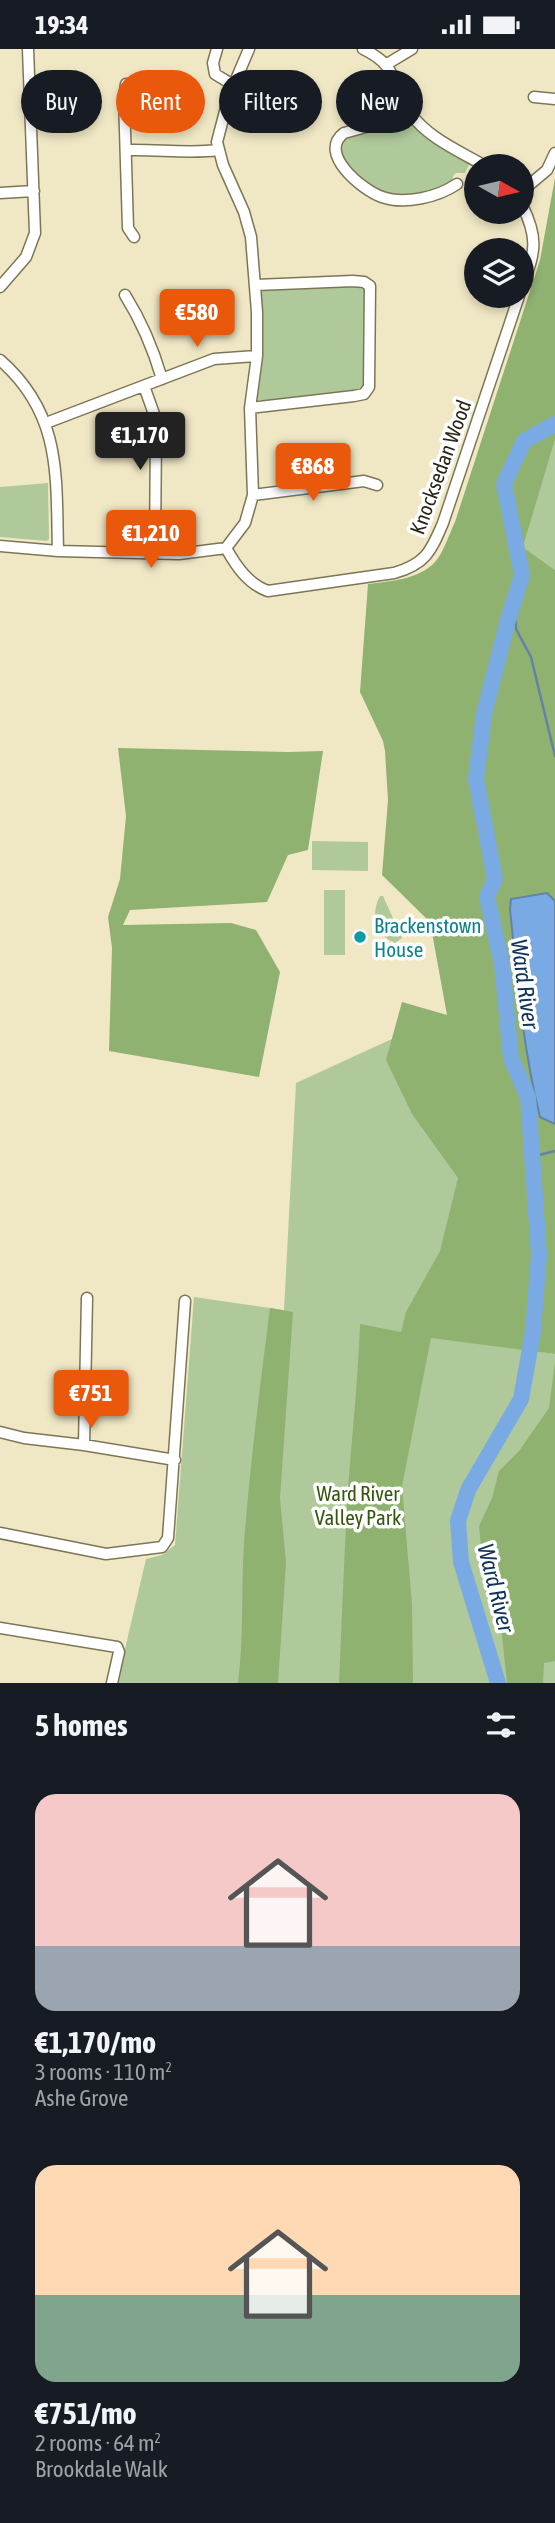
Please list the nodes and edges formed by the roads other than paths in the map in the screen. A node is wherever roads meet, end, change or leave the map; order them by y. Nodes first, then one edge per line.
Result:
1 (28, 49) edge
2 (217, 49) edge
3 (249, 49) edge
4 (363, 49) edge
5 (412, 49) edge
6 (387, 64) junction
7 (240, 70) edge
8 (390, 70) edge
9 (219, 76) edge
10 (534, 97) dead end
11 (555, 99) edge
12 (423, 124) edge
13 (219, 131) edge
14 (126, 133) edge
15 (344, 133) edge
16 (127, 150) junction
17 (218, 150) junction
18 (555, 153) edge
19 (464, 154) edge
20 (534, 181) edge
21 (457, 184) dead end
22 (34, 191) junction
23 (0, 193) edge
24 (134, 237) dead end
25 (256, 285) junction
26 (0, 287) edge
27 (125, 295) dead end
28 (514, 308) edge
29 (257, 356) junction
30 (0, 360) edge
31 (162, 379) junction
32 (144, 386) junction
33 (250, 408) junction
34 (46, 423) junction
35 (376, 485) dead end
36 (253, 495) junction
37 (0, 546) edge
38 (226, 548) junction
39 (58, 551) junction
40 (155, 554) junction
41 (87, 1298) dead end
42 (185, 1301) dead end
43 (0, 1432) edge
44 (84, 1445) junction
45 (175, 1460) junction
46 (0, 1533) edge
47 (0, 1628) edge
48 (112, 1683) edge

1 - 22 street
2 - 9 street
3 - 7 street
4 - 6 street
5 - 6 street
6 - 8 street
10 - 11 street
12 - 19 street
13 - 17 street
14 - 16 street
15 - 21 street
16 - 17 street
16 - 24 street
17 - 25 street
18 - 20 street
22 - 23 street
22 - 26 street
25 - 29 street
25 - 33 street
27 - 31 street
28 - 38 street, Knocksedan Wood
29 - 31 street
29 - 33 street
30 - 34 street
31 - 32 street
32 - 34 street
32 - 40 street
33 - 36 street
34 - 39 street
35 - 36 street
36 - 38 street
37 - 39 street
38 - 40 street
39 - 40 street
41 - 44 street
42 - 45 street
43 - 44 street
44 - 45 street
45 - 46 street
47 - 48 street

